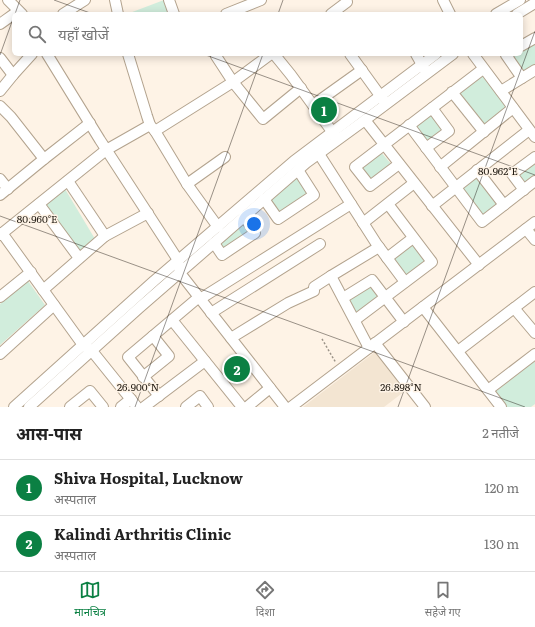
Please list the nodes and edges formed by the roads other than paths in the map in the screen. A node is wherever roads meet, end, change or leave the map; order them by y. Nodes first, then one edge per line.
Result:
1 (8, 0) edge
2 (85, 0) edge
3 (115, 0) edge
4 (169, 0) edge
5 (233, 0) edge
6 (261, 0) edge
7 (443, 0) edge
8 (520, 0) edge
9 (347, 2) dead end
10 (535, 3) edge
11 (236, 10) junction
12 (250, 10) edge
13 (16, 12) edge
14 (66, 12) edge
15 (118, 12) edge
16 (173, 12) edge
17 (231, 12) edge
18 (334, 12) edge
19 (449, 12) edge
20 (499, 12) edge
21 (519, 12) edge
22 (12, 16) edge
23 (0, 24) edge
24 (535, 38) edge
25 (523, 45) edge
26 (30, 56) edge
27 (48, 56) edge
28 (129, 56) edge
29 (216, 56) dead end
30 (268, 56) edge
31 (276, 56) edge
32 (352, 56) edge
33 (417, 56) edge
34 (435, 56) edge
35 (449, 56) edge
36 (474, 56) edge
37 (507, 56) edge
38 (0, 58) edge
39 (425, 69) junction
40 (484, 69) junction
41 (362, 70) junction
42 (535, 70) edge
43 (13, 75) junction
44 (522, 78) junction
45 (233, 82) junction
46 (301, 88) junction
47 (0, 91) edge
48 (500, 91) junction
49 (452, 92) junction
50 (381, 95) junction
51 (387, 104) junction
52 (313, 105) junction
53 (0, 106) edge
54 (432, 108) junction
55 (513, 108) junction
56 (365, 120) junction
57 (90, 123) junction
58 (409, 125) junction
59 (153, 128) junction
60 (484, 132) junction
61 (532, 134) edge
62 (335, 136) junction
63 (384, 145) junction
64 (426, 148) junction
65 (106, 150) junction
66 (319, 154) junction
67 (225, 157) dead end
68 (535, 157) edge
69 (44, 159) junction
70 (399, 164) junction
71 (440, 167) junction
72 (298, 170) junction
73 (477, 170) junction
74 (0, 179) edge
75 (68, 181) junction
76 (535, 181) edge
77 (414, 183) junction
78 (187, 184) junction
79 (455, 187) junction
80 (524, 190) junction
81 (4, 192) edge
82 (264, 199) junction
83 (39, 204) junction
84 (351, 204) junction
85 (388, 204) junction
86 (504, 205) junction
87 (432, 206) junction
88 (148, 213) junction
89 (244, 216) junction
90 (535, 222) edge
91 (363, 223) junction
92 (218, 227) junction
93 (526, 229) junction
94 (1, 234) edge
95 (105, 236) junction
96 (414, 238) junction
97 (535, 240) edge
98 (214, 243) junction
99 (320, 244) dead end
100 (379, 247) junction
101 (79, 258) junction
102 (387, 258) junction
103 (178, 260) junction
104 (479, 265) junction
105 (31, 272) junction
106 (180, 273) junction
107 (331, 276) junction
108 (405, 282) junction
109 (43, 290) junction
110 (535, 292) edge
111 (0, 297) edge
112 (385, 297) junction
113 (200, 298) junction
114 (343, 298) junction
115 (54, 305) junction
116 (423, 307) junction
117 (514, 308) junction
118 (211, 313) junction
119 (172, 320) junction
120 (355, 320) junction
121 (404, 322) junction
122 (535, 333) edge
123 (153, 336) junction
124 (231, 338) junction
125 (83, 345) junction
126 (372, 346) junction
127 (92, 351) junction
128 (458, 351) junction
129 (0, 354) edge
130 (535, 354) edge
131 (205, 361) junction
132 (143, 377) junction
133 (270, 388) junction
134 (488, 390) junction
135 (159, 396) junction
136 (134, 403) edge
137 (14, 407) edge
138 (29, 407) edge
139 (70, 407) edge
140 (103, 407) edge
141 (121, 407) edge
142 (144, 407) edge
143 (186, 407) edge
144 (208, 407) edge
145 (242, 407) edge
146 (247, 407) edge
147 (285, 407) edge
148 (291, 407) edge
149 (425, 407) edge
150 (501, 407) edge

1 - 13 street
2 - 14 street
3 - 15 street
4 - 16 street
5 - 11 street
6 - 12 street
7 - 19 street
8 - 20 street
9 - 18 street
10 - 21 street
11 - 12 street
11 - 17 street
22 - 23 street
24 - 25 street
26 - 43 street
27 - 57 street
28 - 59 street
29 - 45 street
30 - 45 street
31 - 46 street
32 - 41 street
33 - 39 street
34 - 39 street
35 - 39 street
36 - 40 street
37 - 44 street
38 - 43 street
39 - 50 street
39 - 51 street
40 - 48 street
40 - 49 street
41 - 50 street
41 - 52 street
42 - 44 street
43 - 47 street
44 - 48 street
45 - 46 street
45 - 59 street
46 - 52 street
48 - 55 street
49 - 54 street
49 - 60 street
50 - 51 street
50 - 62 street
51 - 56 street
52 - 62 street
53 - 69 street
54 - 58 street
54 - 64 street
55 - 60 street
55 - 61 street
56 - 62 street
56 - 63 street
57 - 65 street
57 - 69 street
58 - 63 street
58 - 64 street
59 - 65 street
59 - 78 street
60 - 71 street
61 - 73 street
62 - 66 street
62 - 92 street
63 - 70 street
63 - 70 street
64 - 71 street
65 - 75 street
65 - 88 street
66 - 72 street
66 - 84 street
67 - 78 street
68 - 80 street
69 - 81 street
70 - 77 street
71 - 79 street
72 - 82 street
72 - 82 street
73 - 79 street
73 - 86 street
74 - 81 street
75 - 83 street
75 - 95 street
76 - 80 street
77 - 85 street
77 - 87 street
78 - 92 street
79 - 86 street
79 - 87 street
80 - 86 street
82 - 89 street
83 - 94 street
83 - 101 street
84 - 91 street
84 - 113 street
85 - 91 street
85 - 96 street
87 - 104 street
88 - 95 street
88 - 103 street
89 - 98 street
89 - 98 street
90 - 93 street
91 - 100 street
92 - 103 street
93 - 97 street
93 - 104 street
94 - 105 street
95 - 101 street
96 - 102 street
96 - 108 street
98 - 106 street
99 - 118 street
100 - 102 street
100 - 107 street
101 - 109 street
102 - 108 street
103 - 106 street
103 - 125 street
104 - 116 street
105 - 109 street
105 - 111 street
106 - 113 street
106 - 127 street
107 - 114 street
107 - 124 street
108 - 112 street
109 - 115 street
110 - 117 street
112 - 114 street
112 - 120 street
112 - 121 street
113 - 118 street
113 - 119 street
114 - 120 street
115 - 125 street
115 - 129 street
116 - 121 street
116 - 128 street
117 - 122 street
117 - 128 street
118 - 124 street
119 - 123 street
119 - 131 street
120 - 126 street
121 - 126 street
123 - 132 street
123 - 132 street
124 - 133 street
125 - 127 street
125 - 137 street
126 - 148 street
126 - 149 street
127 - 136 street
127 - 138 street
128 - 134 street
130 - 134 street
131 - 135 street
131 - 145 street
132 - 135 street
133 - 146 street
133 - 147 street
134 - 150 street
135 - 142 street
136 - 141 street
139 - 140 street
143 - 144 street

